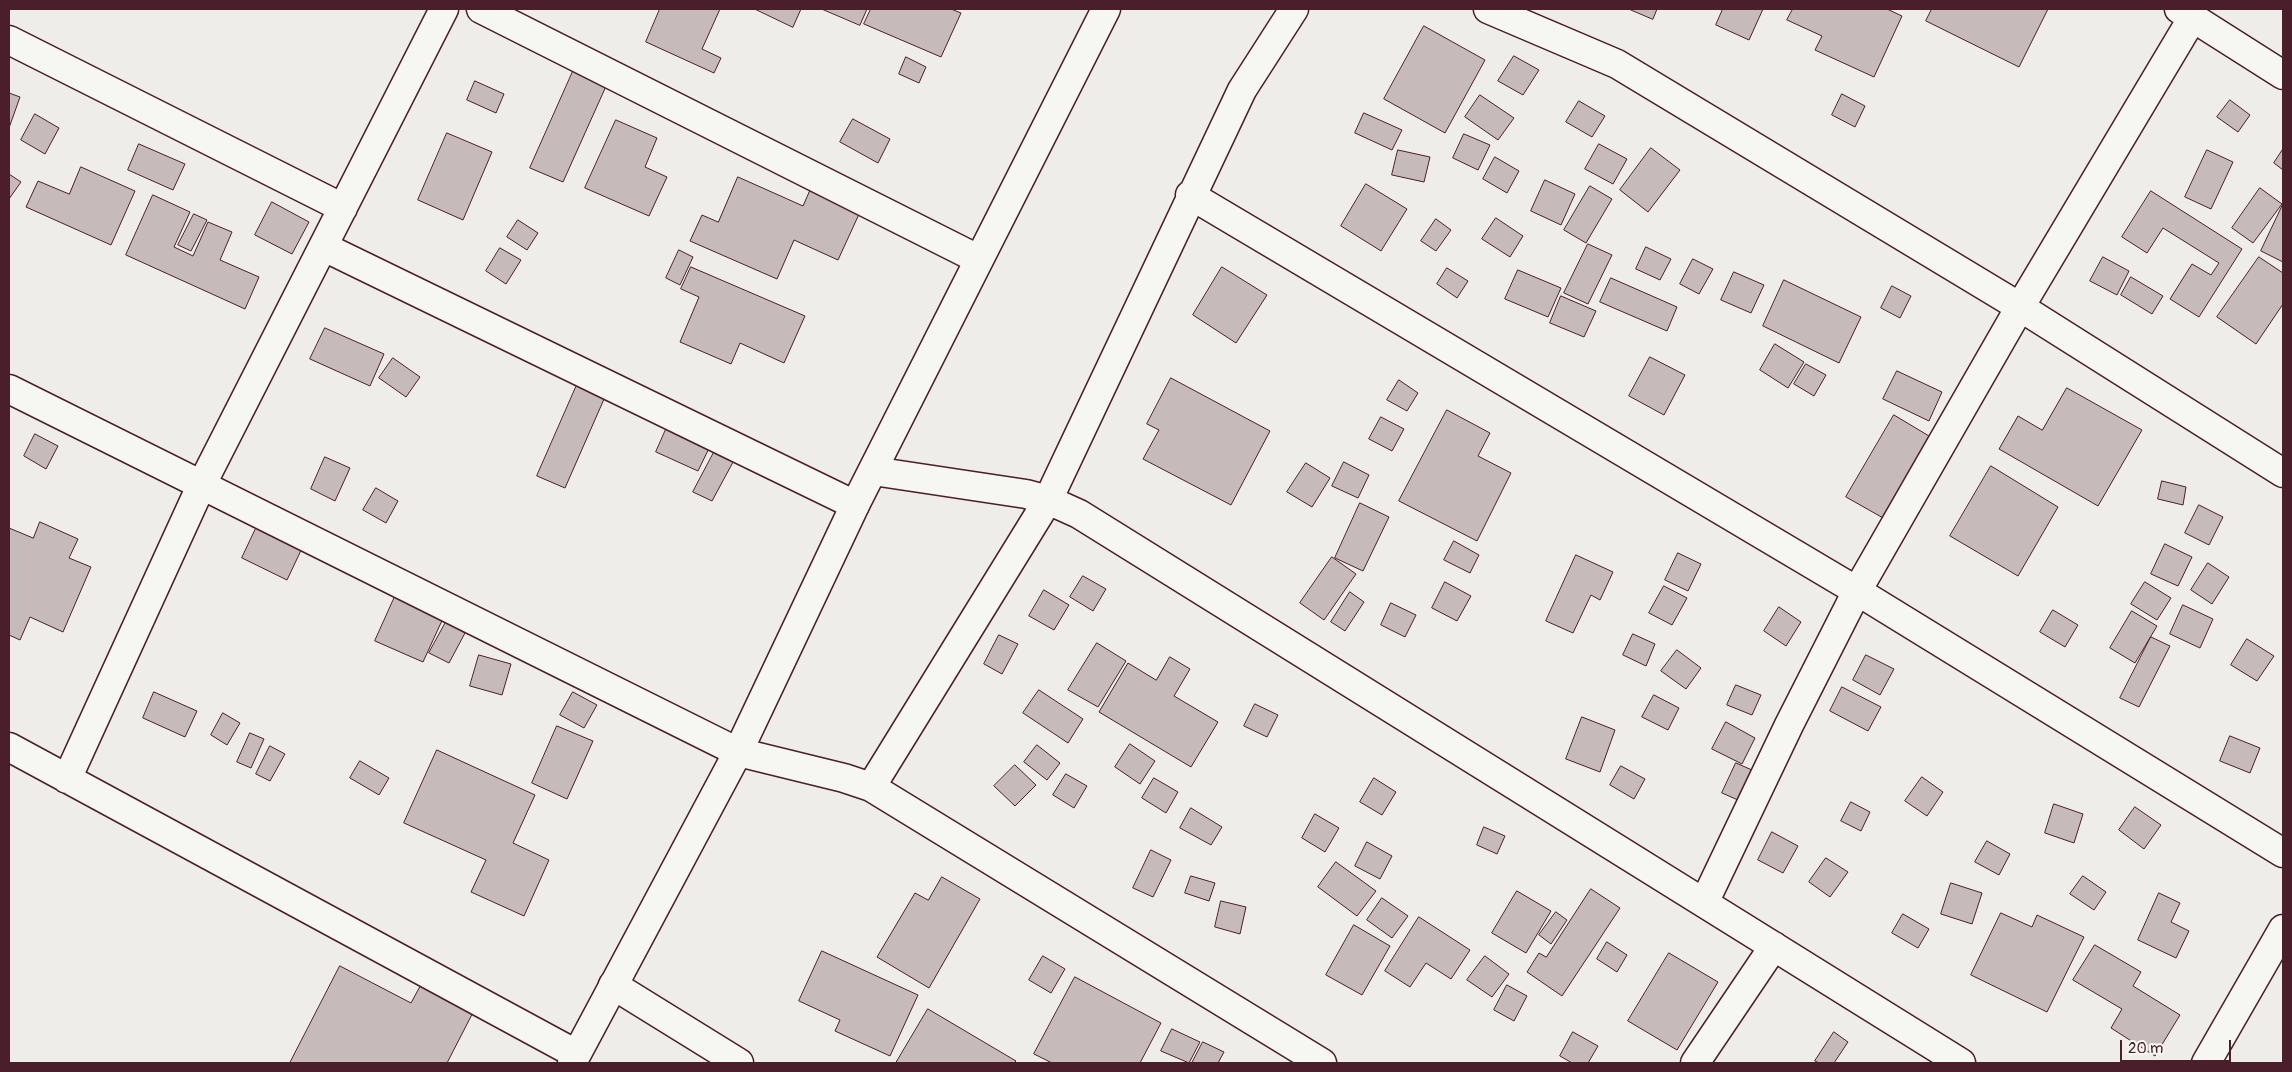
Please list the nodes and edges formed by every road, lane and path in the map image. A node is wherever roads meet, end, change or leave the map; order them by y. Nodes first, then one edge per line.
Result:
1 (444, 9) edge
2 (481, 9) edge
3 (1106, 9) edge
4 (1294, 9) edge
5 (1488, 9) edge
6 (2186, 13) edge
7 (9, 40) edge
8 (2283, 75) edge
9 (1190, 195) junction
10 (343, 208) junction
11 (324, 247) junction
12 (978, 259) junction
13 (2020, 307) junction
14 (9, 389) edge
15 (873, 472) junction
16 (2283, 473) edge
17 (201, 486) junction
18 (1048, 500) junction
19 (855, 506) junction
20 (1857, 591) junction
21 (9, 747) edge
22 (738, 752) junction
23 (67, 779) junction
24 (871, 788) junction
25 (2283, 853) edge
26 (1704, 903) junction
27 (2283, 929) edge
28 (1774, 946) junction
29 (613, 985) junction
30 (574, 1059) edge
31 (739, 1063) edge
32 (1322, 1063) edge
33 (1695, 1063) edge
34 (1961, 1063) edge
35 (2206, 1063) edge

1 - 10 street
2 - 12 street
3 - 12 street
4 - 9 street
5 - 13 street
6 - 8 street
6 - 13 street
7 - 10 street
9 - 18 street
9 - 20 street
10 - 11 street
11 - 17 street
11 - 19 street
12 - 15 street
13 - 16 street
13 - 20 street
14 - 17 street
15 - 18 street
15 - 19 street
17 - 22 street
17 - 23 street
18 - 24 street
18 - 26 street
19 - 22 street
20 - 25 street
20 - 26 street
21 - 23 street
22 - 24 street
22 - 29 street
23 - 30 street
24 - 32 street
26 - 28 street
27 - 35 street
28 - 33 street
28 - 34 street
29 - 30 street
29 - 31 street

